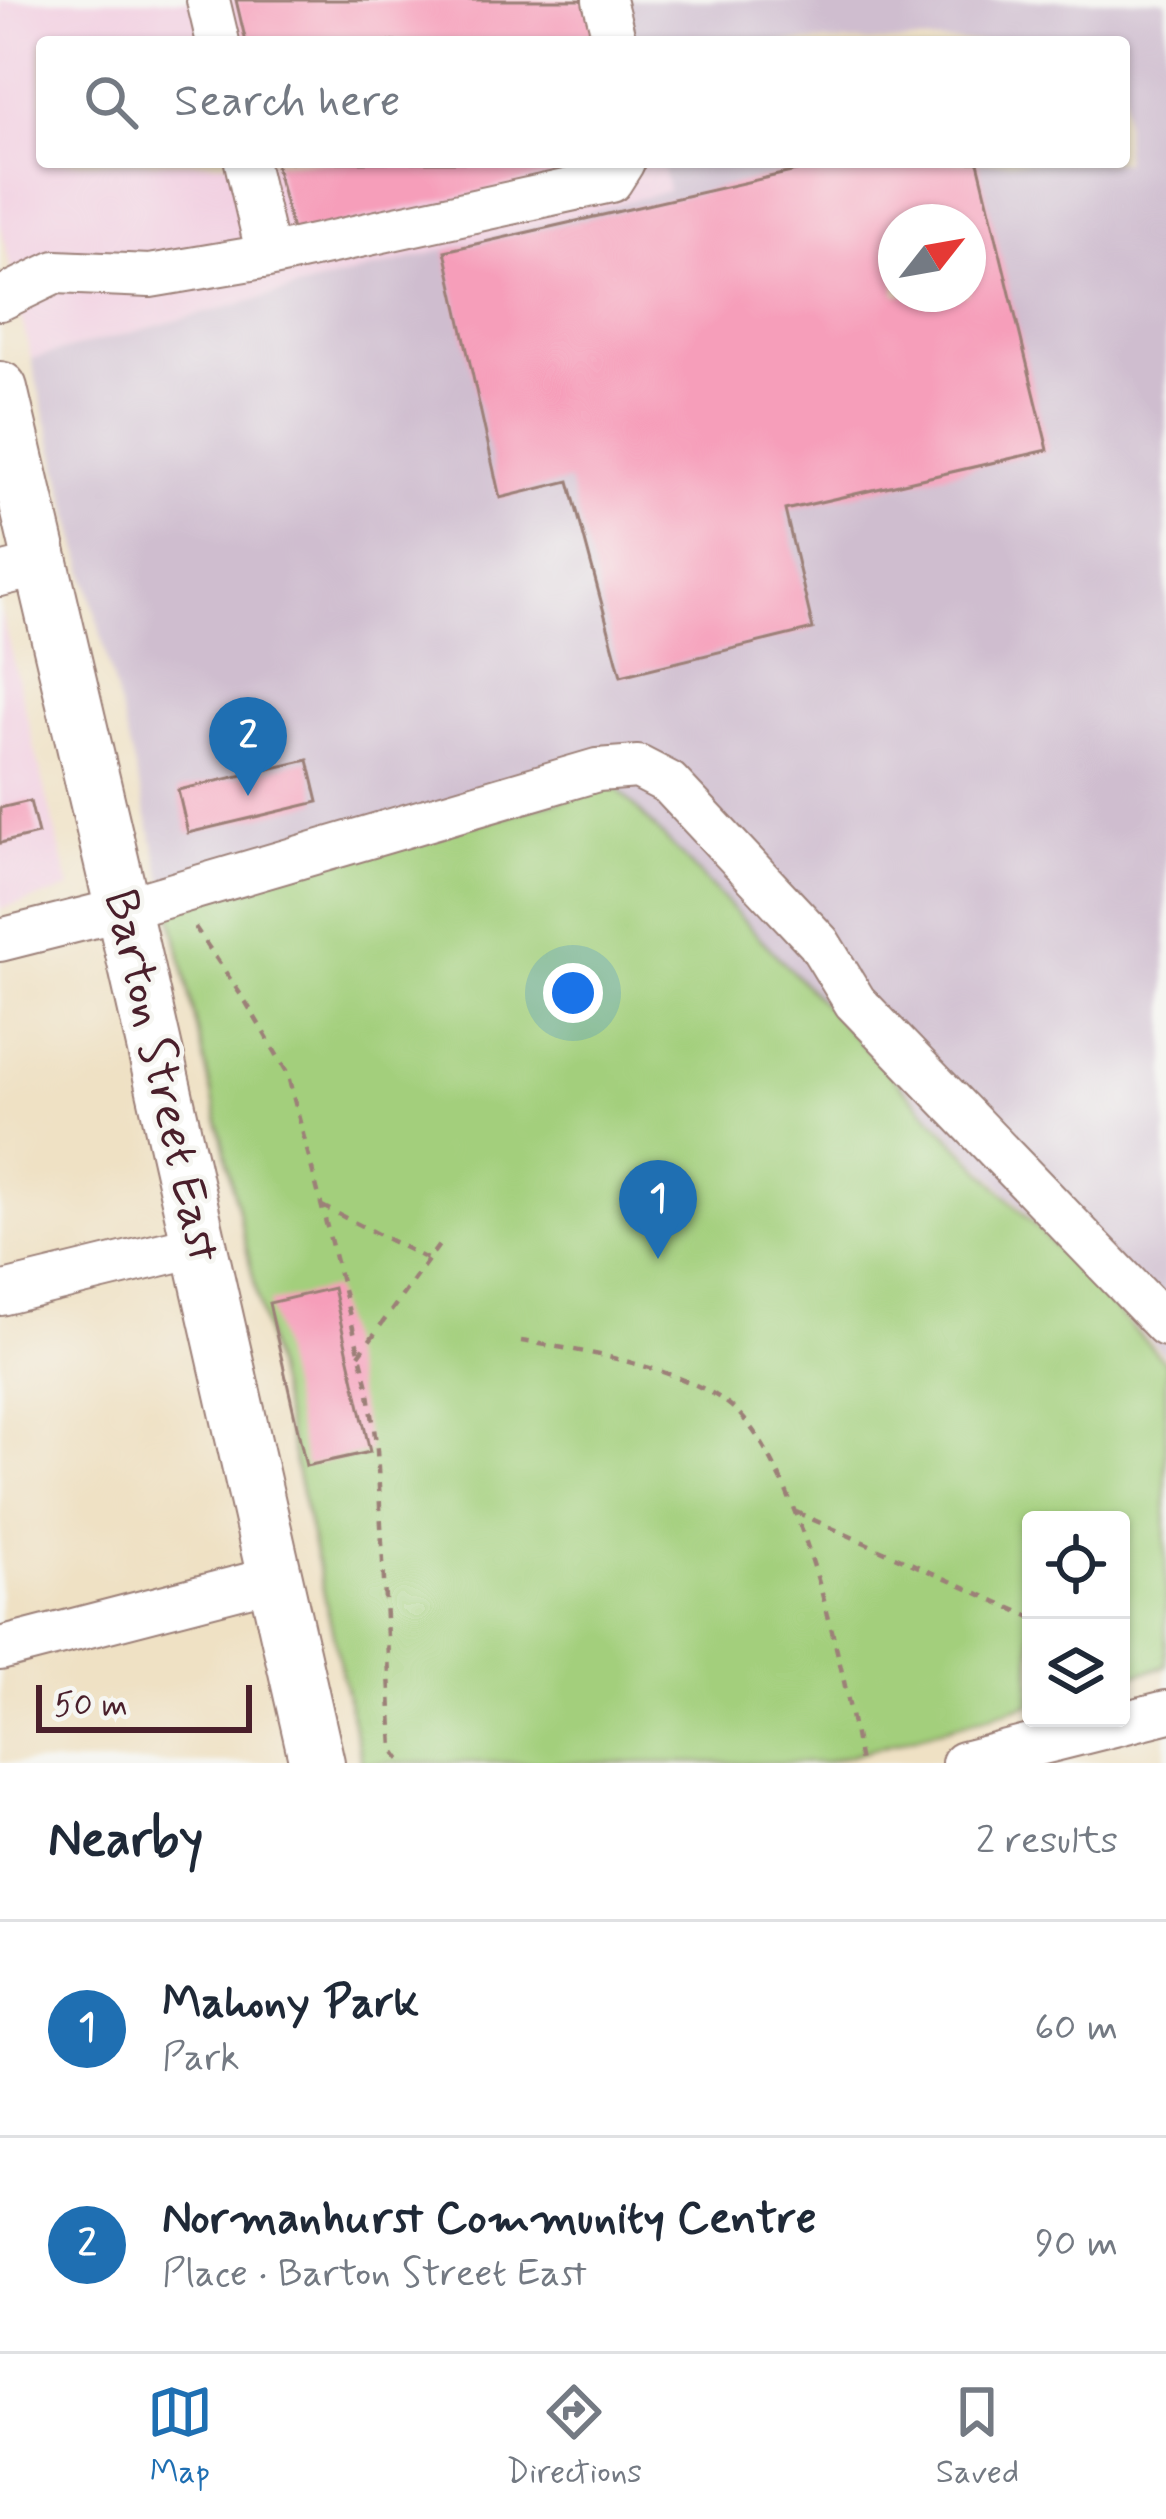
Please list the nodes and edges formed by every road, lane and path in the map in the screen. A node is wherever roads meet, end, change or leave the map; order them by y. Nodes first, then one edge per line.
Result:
1 (208, 0) edge
2 (604, 0) edge
3 (217, 36) edge
4 (613, 36) edge
5 (247, 168) edge
6 (619, 168) edge
7 (268, 256) junction
8 (0, 299) edge
9 (0, 389) edge
10 (21, 570) edge
11 (123, 909) junction
12 (191, 921) dead end
13 (0, 940) edge
14 (322, 1206) junction
15 (200, 1245) junction
16 (440, 1245) dead end
17 (429, 1260) junction
18 (0, 1294) edge
19 (1166, 1325) edge
20 (521, 1341) dead end
21 (358, 1355) junction
22 (796, 1512) junction
23 (274, 1578) junction
24 (1022, 1613) edge
25 (0, 1649) edge
26 (1164, 1712) edge
27 (317, 1763) edge
28 (403, 1763) edge
29 (860, 1763) edge
30 (963, 1763) edge

1 - 3 street
2 - 4 street
5 - 7 street
6 - 7 street
7 - 8 street
9 - 10 main road, Barton Street East
10 - 11 main road, Barton Street East
11 - 13 street
11 - 15 main road, Barton Street East
11 - 19 street
12 - 14 path
14 - 17 path
14 - 21 path
15 - 18 street
15 - 23 main road, Barton Street East
16 - 17 path
17 - 21 path
20 - 22 path
21 - 28 path
22 - 24 path
22 - 29 path
23 - 25 street
23 - 27 main road, Barton Street East
26 - 30 street

